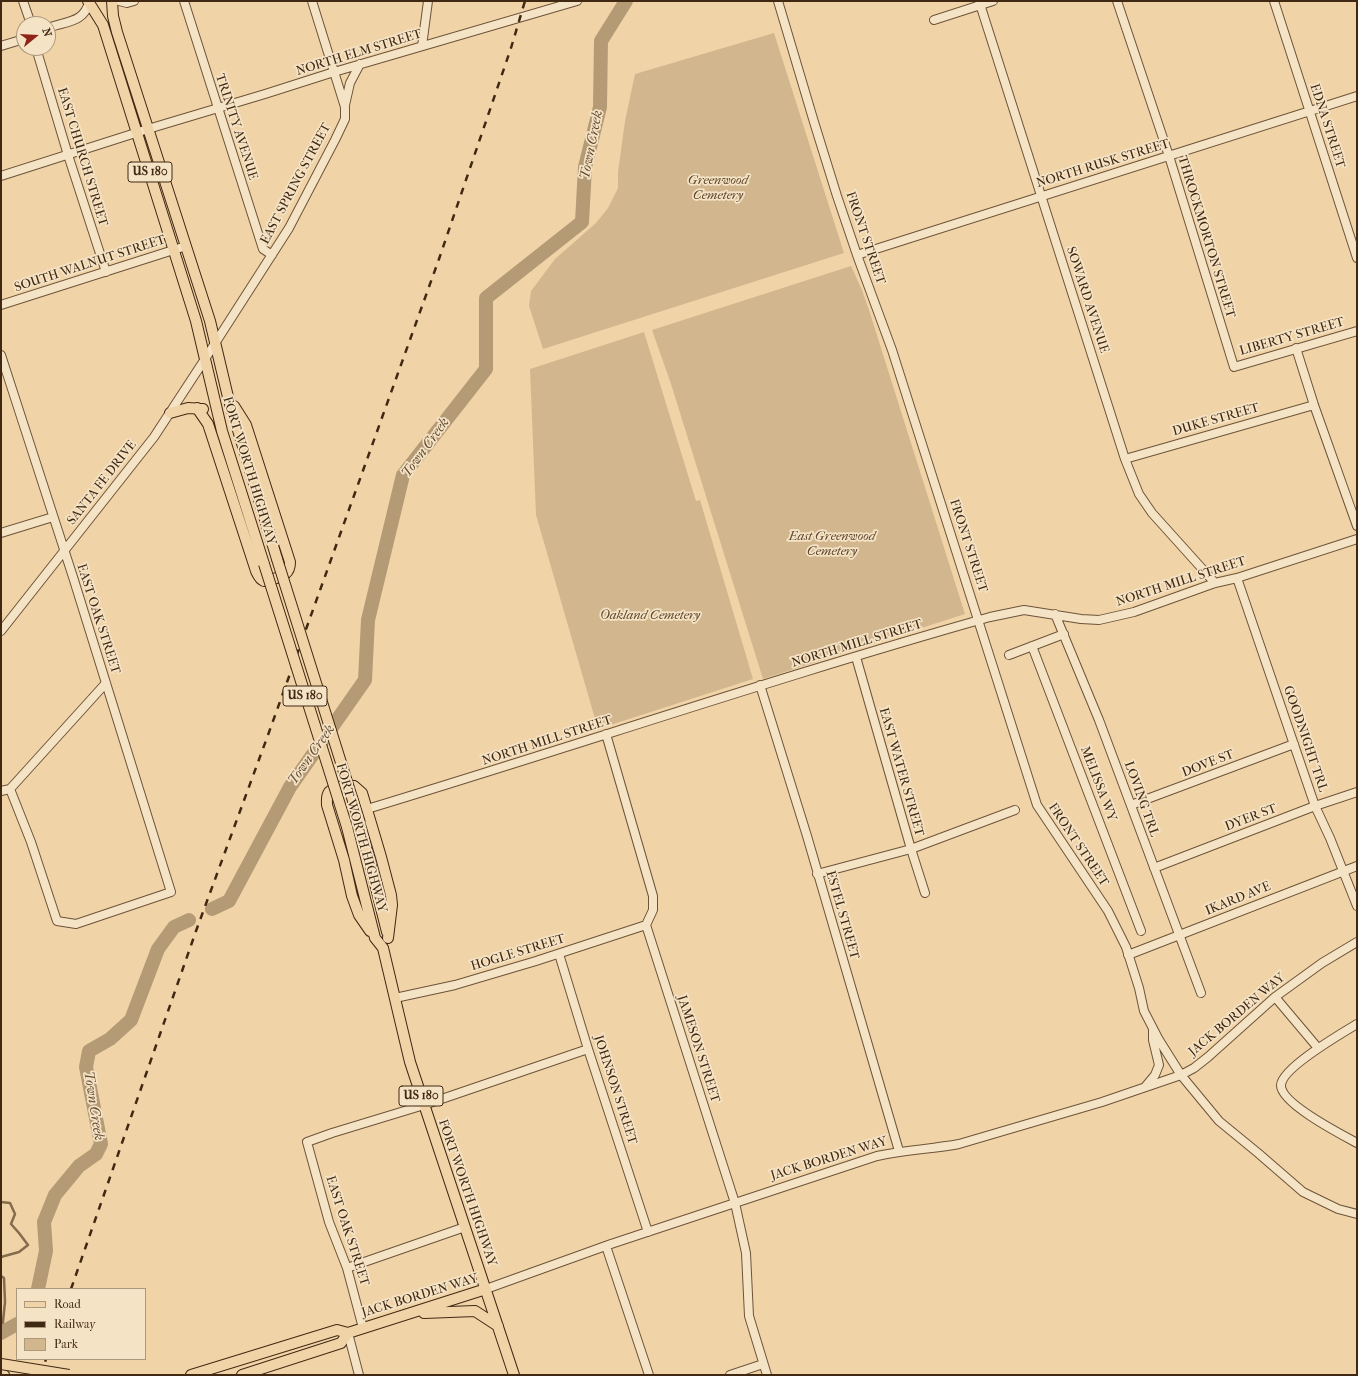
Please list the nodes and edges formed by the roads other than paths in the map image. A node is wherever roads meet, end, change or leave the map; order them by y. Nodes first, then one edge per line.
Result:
1 (23, 1) edge
2 (88, 1) edge
3 (112, 1) edge
4 (119, 1) edge
5 (134, 1) edge
6 (184, 1) edge
7 (312, 1) edge
8 (428, 1) edge
9 (577, 1) edge
10 (778, 1) edge
11 (993, 1) edge
12 (1117, 1) edge
13 (1274, 1) edge
14 (980, 3) edge
15 (28, 16) edge
16 (934, 20) dead end
17 (56, 25) edge
18 (16, 41) edge
19 (1, 46) edge
20 (422, 46) junction
21 (38, 56) edge
22 (360, 64) junction
23 (334, 72) junction
24 (1357, 96) edge
25 (345, 107) junction
26 (217, 108) junction
27 (1310, 112) junction
28 (148, 129) junction
29 (137, 132) junction
30 (68, 154) junction
31 (1169, 156) junction
32 (1, 176) edge
33 (1040, 196) junction
34 (186, 246) junction
35 (174, 250) junction
36 (272, 255) junction
37 (857, 255) junction
38 (1357, 258) edge
39 (106, 272) junction
40 (1, 305) edge
41 (1357, 331) edge
42 (216, 344) junction
43 (1296, 348) junction
44 (1, 355) edge
45 (206, 359) junction
46 (1234, 367) joint
47 (228, 397) junction
48 (1314, 405) junction
49 (197, 408) junction
50 (170, 413) junction
51 (222, 431) junction
52 (1125, 459) junction
53 (53, 517) junction
54 (1357, 526) edge
55 (1, 533) edge
56 (1357, 539) edge
57 (64, 552) junction
58 (1237, 578) junction
59 (1216, 583) junction
60 (1055, 614) junction
61 (979, 620) junction
62 (1, 631) edge
63 (1064, 634) junction
64 (1032, 646) junction
65 (1009, 655) dead end
66 (856, 657) junction
67 (106, 683) junction
68 (760, 685) junction
69 (606, 734) junction
70 (1294, 744) junction
71 (10, 789) junction
72 (1, 790) edge
73 (1357, 792) edge
74 (1131, 806) junction
75 (1315, 806) junction
76 (367, 809) junction
77 (1015, 810) dead end
78 (911, 849) junction
79 (1357, 866) edge
80 (1154, 868) junction
81 (1344, 870) junction
82 (817, 874) junction
83 (926, 893) dead end
84 (1357, 906) edge
85 (646, 925) junction
86 (1141, 931) dead end
87 (1179, 935) junction
88 (375, 938) junction
89 (388, 938) junction
90 (1357, 942) edge
91 (383, 948) junction
92 (559, 954) junction
93 (1128, 955) junction
94 (1201, 993) dead end
95 (1275, 997) junction
96 (395, 998) junction
97 (1357, 1024) edge
98 (1153, 1028) junction
99 (1318, 1048) junction
100 (588, 1049) junction
101 (1181, 1075) junction
102 (1144, 1088) junction
103 (424, 1106) junction
104 (1357, 1143) edge
105 (899, 1151) junction
106 (735, 1203) junction
107 (1357, 1214) edge
108 (465, 1227) junction
109 (648, 1232) junction
110 (606, 1246) junction
111 (348, 1268) junction
112 (486, 1289) junction
113 (408, 1314) junction
114 (498, 1326) junction
115 (363, 1328) junction
116 (348, 1332) junction
117 (1, 1364) edge
118 (763, 1364) junction
119 (1, 1374) edge
120 (4, 1375) edge
121 (69, 1375) edge
122 (192, 1375) edge
123 (242, 1375) edge
124 (359, 1375) edge
125 (514, 1375) edge
126 (650, 1375) edge
127 (730, 1375) edge
128 (767, 1375) edge

1 - 15 street
2 - 17 street
2 - 29 main road, FORT WORTH HIGHWAY / US 180
3 - 28 main road, FORT WORTH HIGHWAY / US 180
4 - 5 street
6 - 26 street, TRINITY AVENUE
7 - 23 street, EAST SPRING STREET
8 - 20 street
9 - 20 street, NORTH ELM STREET
10 - 37 street, FRONT STREET
11 - 14 street
12 - 31 street, THROCKMORTON STREET
13 - 27 street, EDNA STREET
14 - 16 street
14 - 33 street, SOWARD AVENUE
18 - 19 street
20 - 22 street, NORTH ELM STREET
21 - 30 street, EAST CHURCH STREET
22 - 23 street, NORTH ELM STREET
22 - 25 street
23 - 25 street, EAST SPRING STREET
23 - 26 street, NORTH ELM STREET
24 - 27 street, NORTH RUSK STREET
25 - 36 street, EAST SPRING STREET
26 - 28 street, NORTH ELM STREET
26 - 36 street, TRINITY AVENUE
27 - 31 street, NORTH RUSK STREET
27 - 38 street, EDNA STREET
28 - 29 street, NORTH ELM STREET
28 - 34 main road, FORT WORTH HIGHWAY / US 180
29 - 30 street, NORTH ELM STREET
29 - 35 main road, FORT WORTH HIGHWAY / US 180
30 - 32 street, NORTH ELM STREET
30 - 39 street, EAST CHURCH STREET
31 - 33 street, NORTH RUSK STREET
31 - 46 street, THROCKMORTON STREET
33 - 37 street, NORTH RUSK STREET
33 - 52 street, SOWARD AVENUE
34 - 35 street, SOUTH WALNUT STREET
34 - 42 main road, FORT WORTH HIGHWAY / US 180
35 - 39 street, SOUTH WALNUT STREET
35 - 45 main road, FORT WORTH HIGHWAY / US 180
36 - 42 street, EAST SPRING STREET
37 - 61 street, FRONT STREET
39 - 40 street, SOUTH WALNUT STREET
41 - 43 street, LIBERTY STREET
42 - 45 street, SANTA FE DRIVE
42 - 47 main road, FORT WORTH HIGHWAY / US 180
43 - 46 street, LIBERTY STREET
43 - 48 street
44 - 53 street, EAST OAK STREET
45 - 50 street, SANTA FE DRIVE
45 - 51 main road, FORT WORTH HIGHWAY / US 180
47 - 49 main road
47 - 89 main road, FORT WORTH HIGHWAY / US 180, bridge
48 - 52 street, DUKE STREET
48 - 54 street
49 - 50 main road
49 - 51 main road
50 - 57 street, SANTA FE DRIVE
51 - 88 main road, FORT WORTH HIGHWAY / US 180, bridge
52 - 59 street, SOWARD AVENUE
53 - 55 street
53 - 57 street, EAST OAK STREET
56 - 58 street, NORTH MILL STREET
57 - 62 street, SANTA FE DRIVE
57 - 67 street, EAST OAK STREET
58 - 59 street, NORTH MILL STREET
58 - 70 street, GOODNIGHT TRL
59 - 60 street, NORTH MILL STREET
60 - 61 street, NORTH MILL STREET
60 - 63 street, LOVING TRL
61 - 66 street, NORTH MILL STREET
61 - 93 street, FRONT STREET
63 - 64 street
63 - 74 street, LOVING TRL
64 - 65 street
64 - 86 street, MELISSA WY
66 - 68 street, NORTH MILL STREET
66 - 78 street, EAST WATER STREET
67 - 71 street
67 - 71 street, EAST OAK STREET
68 - 69 street, NORTH MILL STREET
68 - 82 street, ESTEL STREET
69 - 76 street, NORTH MILL STREET
69 - 85 street
70 - 74 street, DOVE ST
70 - 75 street, GOODNIGHT TRL
71 - 72 street
73 - 75 street, DYER ST
74 - 80 street, LOVING TRL
75 - 80 street, DYER ST
75 - 81 street, GOODNIGHT TRL
76 - 88 main road
76 - 89 main road
77 - 78 street
78 - 82 street
78 - 83 street, EAST WATER STREET
79 - 81 street, IKARD AVE
80 - 87 street, LOVING TRL
81 - 84 street, GOODNIGHT TRL
81 - 87 street, IKARD AVE
82 - 105 street, ESTEL STREET
85 - 92 street, HOGLE STREET
85 - 106 street, JAMESON STREET
87 - 93 street, IKARD AVE
87 - 94 street, LOVING TRL
88 - 91 main road, FORT WORTH HIGHWAY / US 180
89 - 91 main road
90 - 95 street, JACK BORDEN WAY
91 - 96 main road, FORT WORTH HIGHWAY / US 180
92 - 96 street, HOGLE STREET
92 - 100 street, JOHNSON STREET
93 - 98 street, FRONT STREET
95 - 99 street
95 - 101 street, JACK BORDEN WAY
96 - 103 main road, FORT WORTH HIGHWAY / US 180
97 - 99 street
98 - 101 street, FRONT STREET
98 - 102 street
99 - 104 street
100 - 103 street
100 - 109 street, JOHNSON STREET
101 - 102 street, JACK BORDEN WAY
101 - 107 street, FRONT STREET
102 - 105 street, JACK BORDEN WAY
103 - 108 main road, FORT WORTH HIGHWAY / US 180
103 - 111 street, EAST OAK STREET
105 - 106 street, JACK BORDEN WAY
106 - 109 street, JACK BORDEN WAY
106 - 118 street, JAMESON STREET
108 - 111 street
108 - 112 main road, FORT WORTH HIGHWAY / US 180
109 - 110 street, JACK BORDEN WAY
110 - 112 street, JACK BORDEN WAY
110 - 126 street
111 - 115 street, EAST OAK STREET
112 - 113 main road, JACK BORDEN WAY
112 - 114 main road, FORT WORTH HIGHWAY / US 180
113 - 114 main road
113 - 115 main road, JACK BORDEN WAY
114 - 125 main road, FORT WORTH HIGHWAY / US 180
115 - 116 main road, JACK BORDEN WAY
116 - 122 main road, JACK BORDEN WAY
116 - 123 main road, JACK BORDEN WAY
116 - 124 street
117 - 121 main road, bridge
118 - 127 street
118 - 128 street, JAMESON STREET
119 - 120 main road

